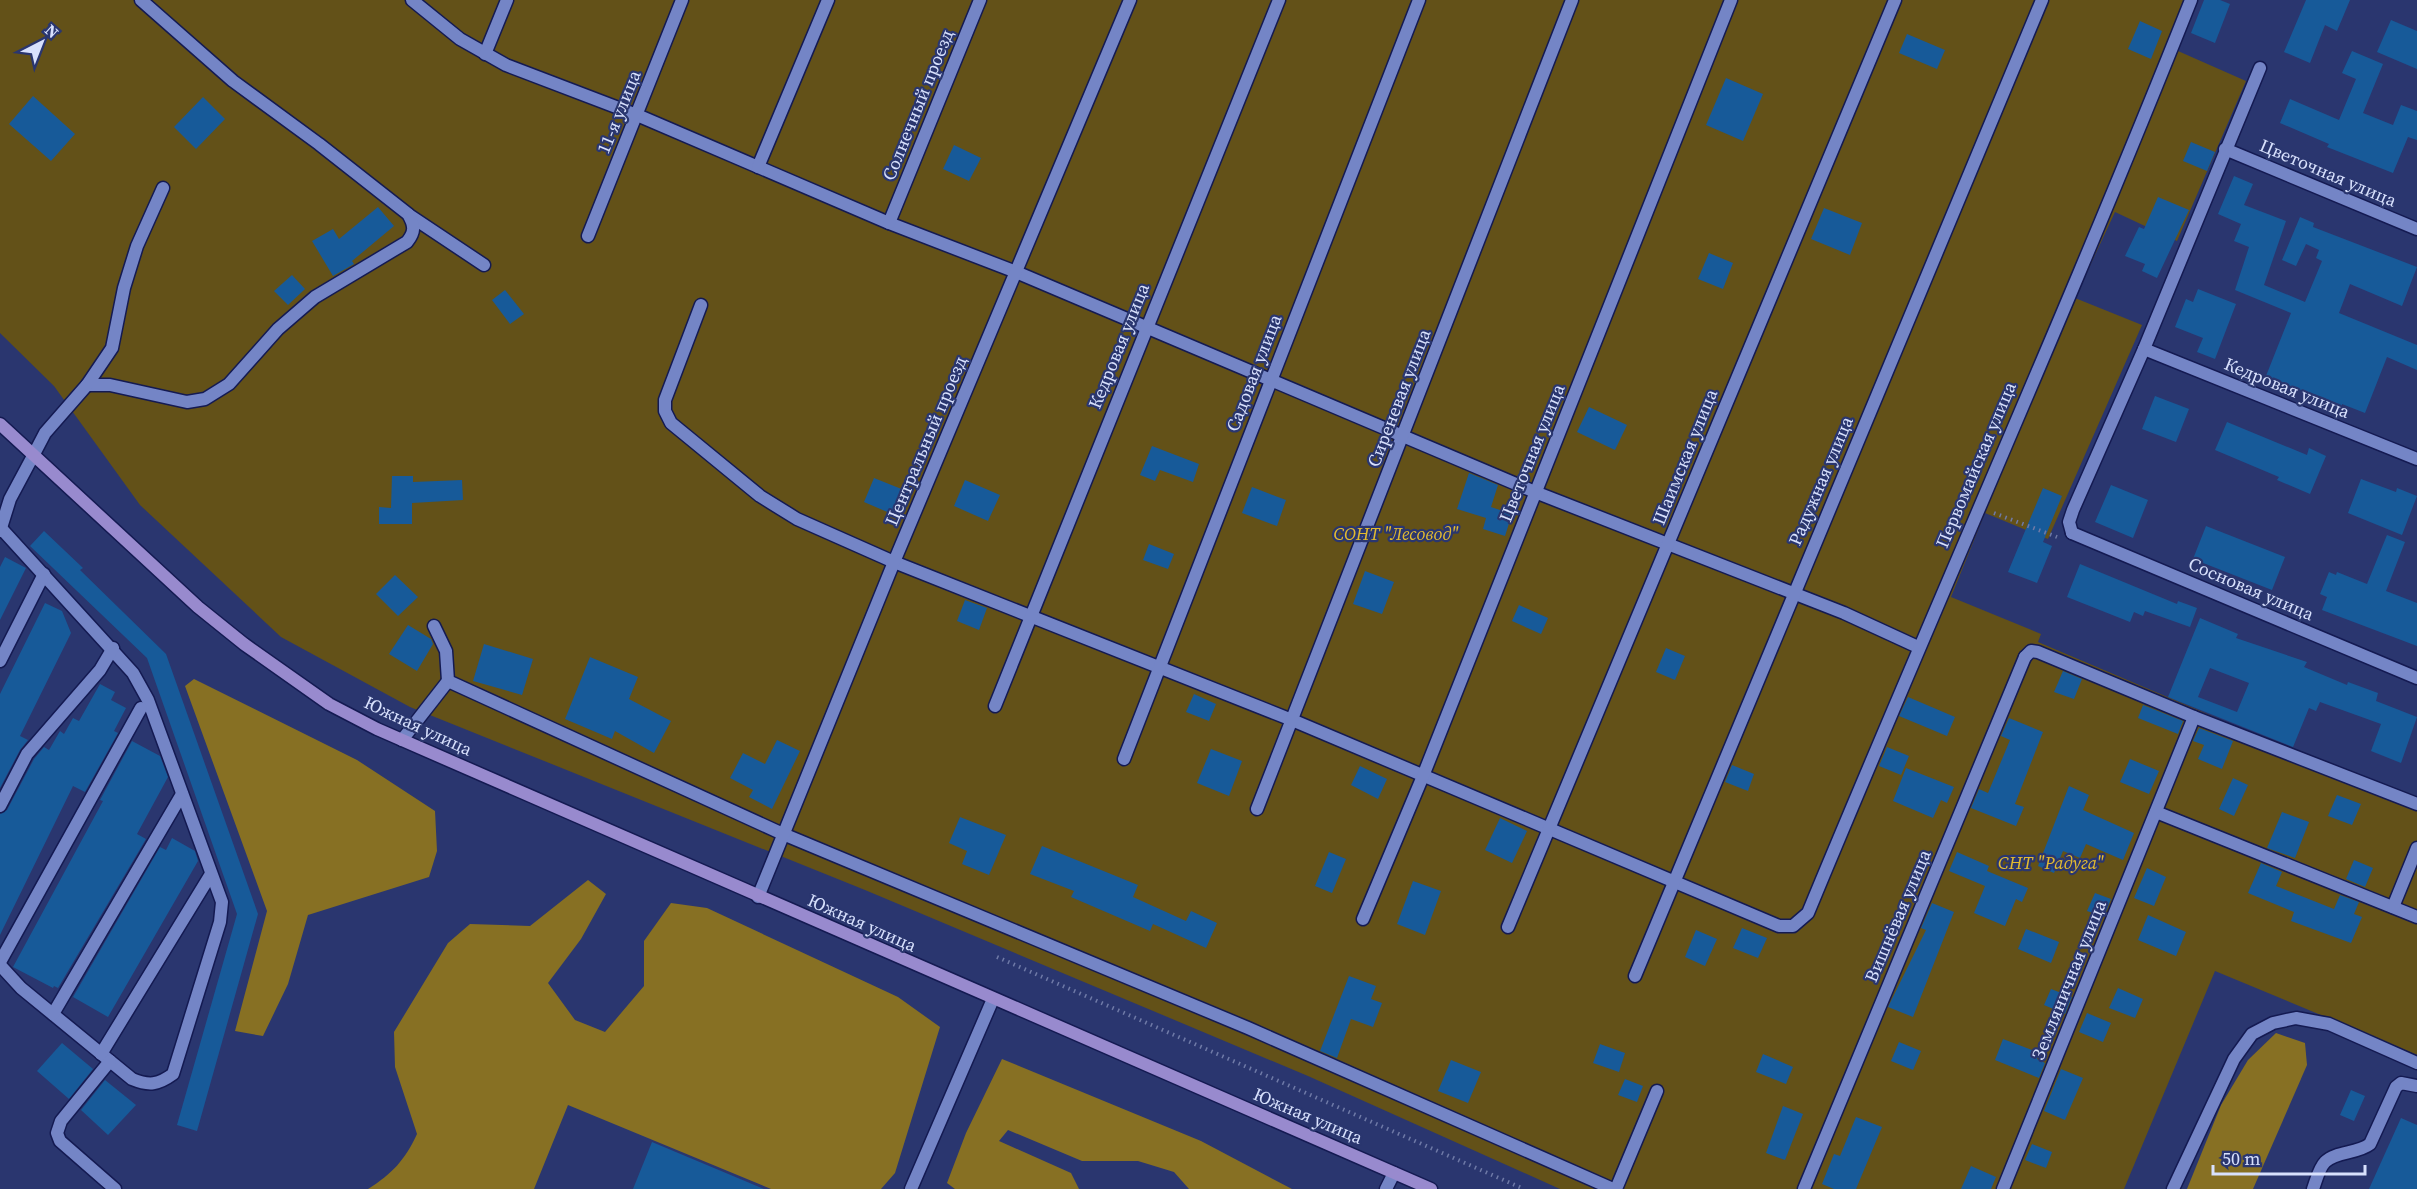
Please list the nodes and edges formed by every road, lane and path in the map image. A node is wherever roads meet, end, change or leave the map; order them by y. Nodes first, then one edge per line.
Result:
1 (141, 0) edge
2 (412, 0) edge
3 (507, 0) edge
4 (682, 0) edge
5 (828, 0) edge
6 (980, 0) edge
7 (1130, 0) edge
8 (1279, 0) edge
9 (1419, 0) edge
10 (1572, 0) edge
11 (1731, 0) edge
12 (1895, 0) edge
13 (2042, 0) edge
14 (2191, 0) edge
15 (485, 54) junction
16 (2260, 68) dead end
17 (638, 116) junction
18 (2225, 149) junction
19 (758, 167) junction
20 (163, 189) dead end
21 (408, 214) junction
22 (889, 223) junction
23 (2417, 230) edge
24 (588, 236) dead end
25 (484, 265) dead end
26 (1016, 272) junction
27 (701, 305) dead end
28 (1146, 328) junction
29 (2144, 349) junction
30 (1271, 380) junction
31 (87, 386) junction
32 (0, 424) edge
33 (1403, 436) junction
34 (33, 456) junction
35 (2417, 459) edge
36 (1535, 492) junction
37 (1978, 507) junction
38 (0, 529) edge
39 (2072, 533) junction
40 (1669, 545) junction
41 (894, 562) junction
42 (44, 574) junction
43 (1793, 593) junction
44 (1029, 617) junction
45 (434, 626) dead end
46 (1918, 647) junction
47 (113, 648) junction
48 (0, 661) edge
49 (1161, 667) junction
50 (2417, 678) edge
51 (448, 681) junction
52 (995, 706) dead end
53 (141, 708) dead end
54 (2194, 717) junction
55 (1292, 720) junction
56 (402, 740) junction
57 (1124, 759) dead end
58 (1423, 776) junction
59 (182, 794) junction
60 (2417, 804) edge
61 (0, 806) edge
62 (1257, 809) dead end
63 (2156, 812) junction
64 (1549, 829) junction
65 (783, 834) junction
66 (2417, 848) edge
67 (212, 874) junction
68 (1674, 882) junction
69 (758, 897) junction
70 (2392, 907) junction
71 (2417, 917) edge
72 (1363, 919) dead end
73 (1508, 927) dead end
74 (997, 957) dead end
75 (0, 964) edge
76 (1635, 976) dead end
77 (993, 999) junction
78 (53, 1014) junction
79 (106, 1057) junction
80 (2417, 1063) edge
81 (2417, 1086) edge
82 (1657, 1091) dead end
83 (1394, 1173) junction
84 (115, 1189) edge
85 (911, 1189) edge
86 (1386, 1189) edge
87 (1431, 1189) edge
88 (1524, 1189) edge
89 (1615, 1189) edge
90 (1804, 1189) edge
91 (2003, 1189) edge
92 (2173, 1189) edge
93 (2313, 1189) edge

1 - 21 street
2 - 15 street
3 - 15 street
4 - 17 street, 11-я улица
5 - 19 street
6 - 22 street, Солнечный проезд
7 - 26 street, Центральный проезд
8 - 28 street, Кедровая улица
9 - 30 street, Садовая улица
10 - 33 street, Сиреневая улица
11 - 36 street, Цветочная улица
12 - 40 street, Шаимская улица
13 - 43 street, Радужная улица
14 - 37 street, Первомайская улица
15 - 17 street
16 - 18 street
17 - 19 street
17 - 24 street, 11-я улица
18 - 23 street, Цветочная улица
18 - 29 street
19 - 22 street
20 - 31 street
21 - 25 street
21 - 31 street
22 - 26 street
26 - 28 street
26 - 41 street, Центральный проезд
27 - 41 street
28 - 30 street
28 - 44 street, Кедровая улица
29 - 35 street, Кедровая улица
29 - 39 street
30 - 33 street
30 - 49 street, Садовая улица
31 - 34 street
32 - 34 main road, Южная улица
33 - 36 street
33 - 55 street, Сиреневая улица
34 - 38 street
34 - 56 main road, Южная улица
36 - 40 street
36 - 58 street, Цветочная улица
37 - 39 path
37 - 46 street, Первомайская улица
38 - 42 street
39 - 50 street, Сосновая улица
40 - 43 street
40 - 64 street, Шаимская улица
41 - 44 street
41 - 65 street, Центральный проезд
42 - 47 street
42 - 48 street
43 - 46 street
43 - 68 street, Радужная улица
44 - 49 street
44 - 52 street, Кедровая улица
45 - 51 street
46 - 68 street, Первомайская улица
47 - 59 street
47 - 61 street
49 - 55 street
49 - 57 street, Садовая улица
51 - 56 street
51 - 65 street
53 - 75 street
54 - 60 street
54 - 63 street, Земляничная улица
54 - 90 street, Вишнёвая улица
55 - 58 street
55 - 62 street, Сиреневая улица
56 - 69 main road, Южная улица
58 - 64 street
58 - 72 street, Цветочная улица
59 - 67 street
59 - 78 street
63 - 70 street
63 - 91 street, Земляничная улица
64 - 68 street
64 - 73 street, Шаимская улица
65 - 69 street, Центральный проезд
65 - 89 street
66 - 70 street
67 - 79 street
67 - 79 street
68 - 76 street, Радужная улица
69 - 77 main road, Южная улица
70 - 71 street
74 - 88 path
75 - 78 street
77 - 83 main road, Южная улица
77 - 85 street
78 - 79 street
79 - 84 street
80 - 92 street
81 - 93 street
82 - 89 street
83 - 86 street
83 - 87 main road, Южная улица

